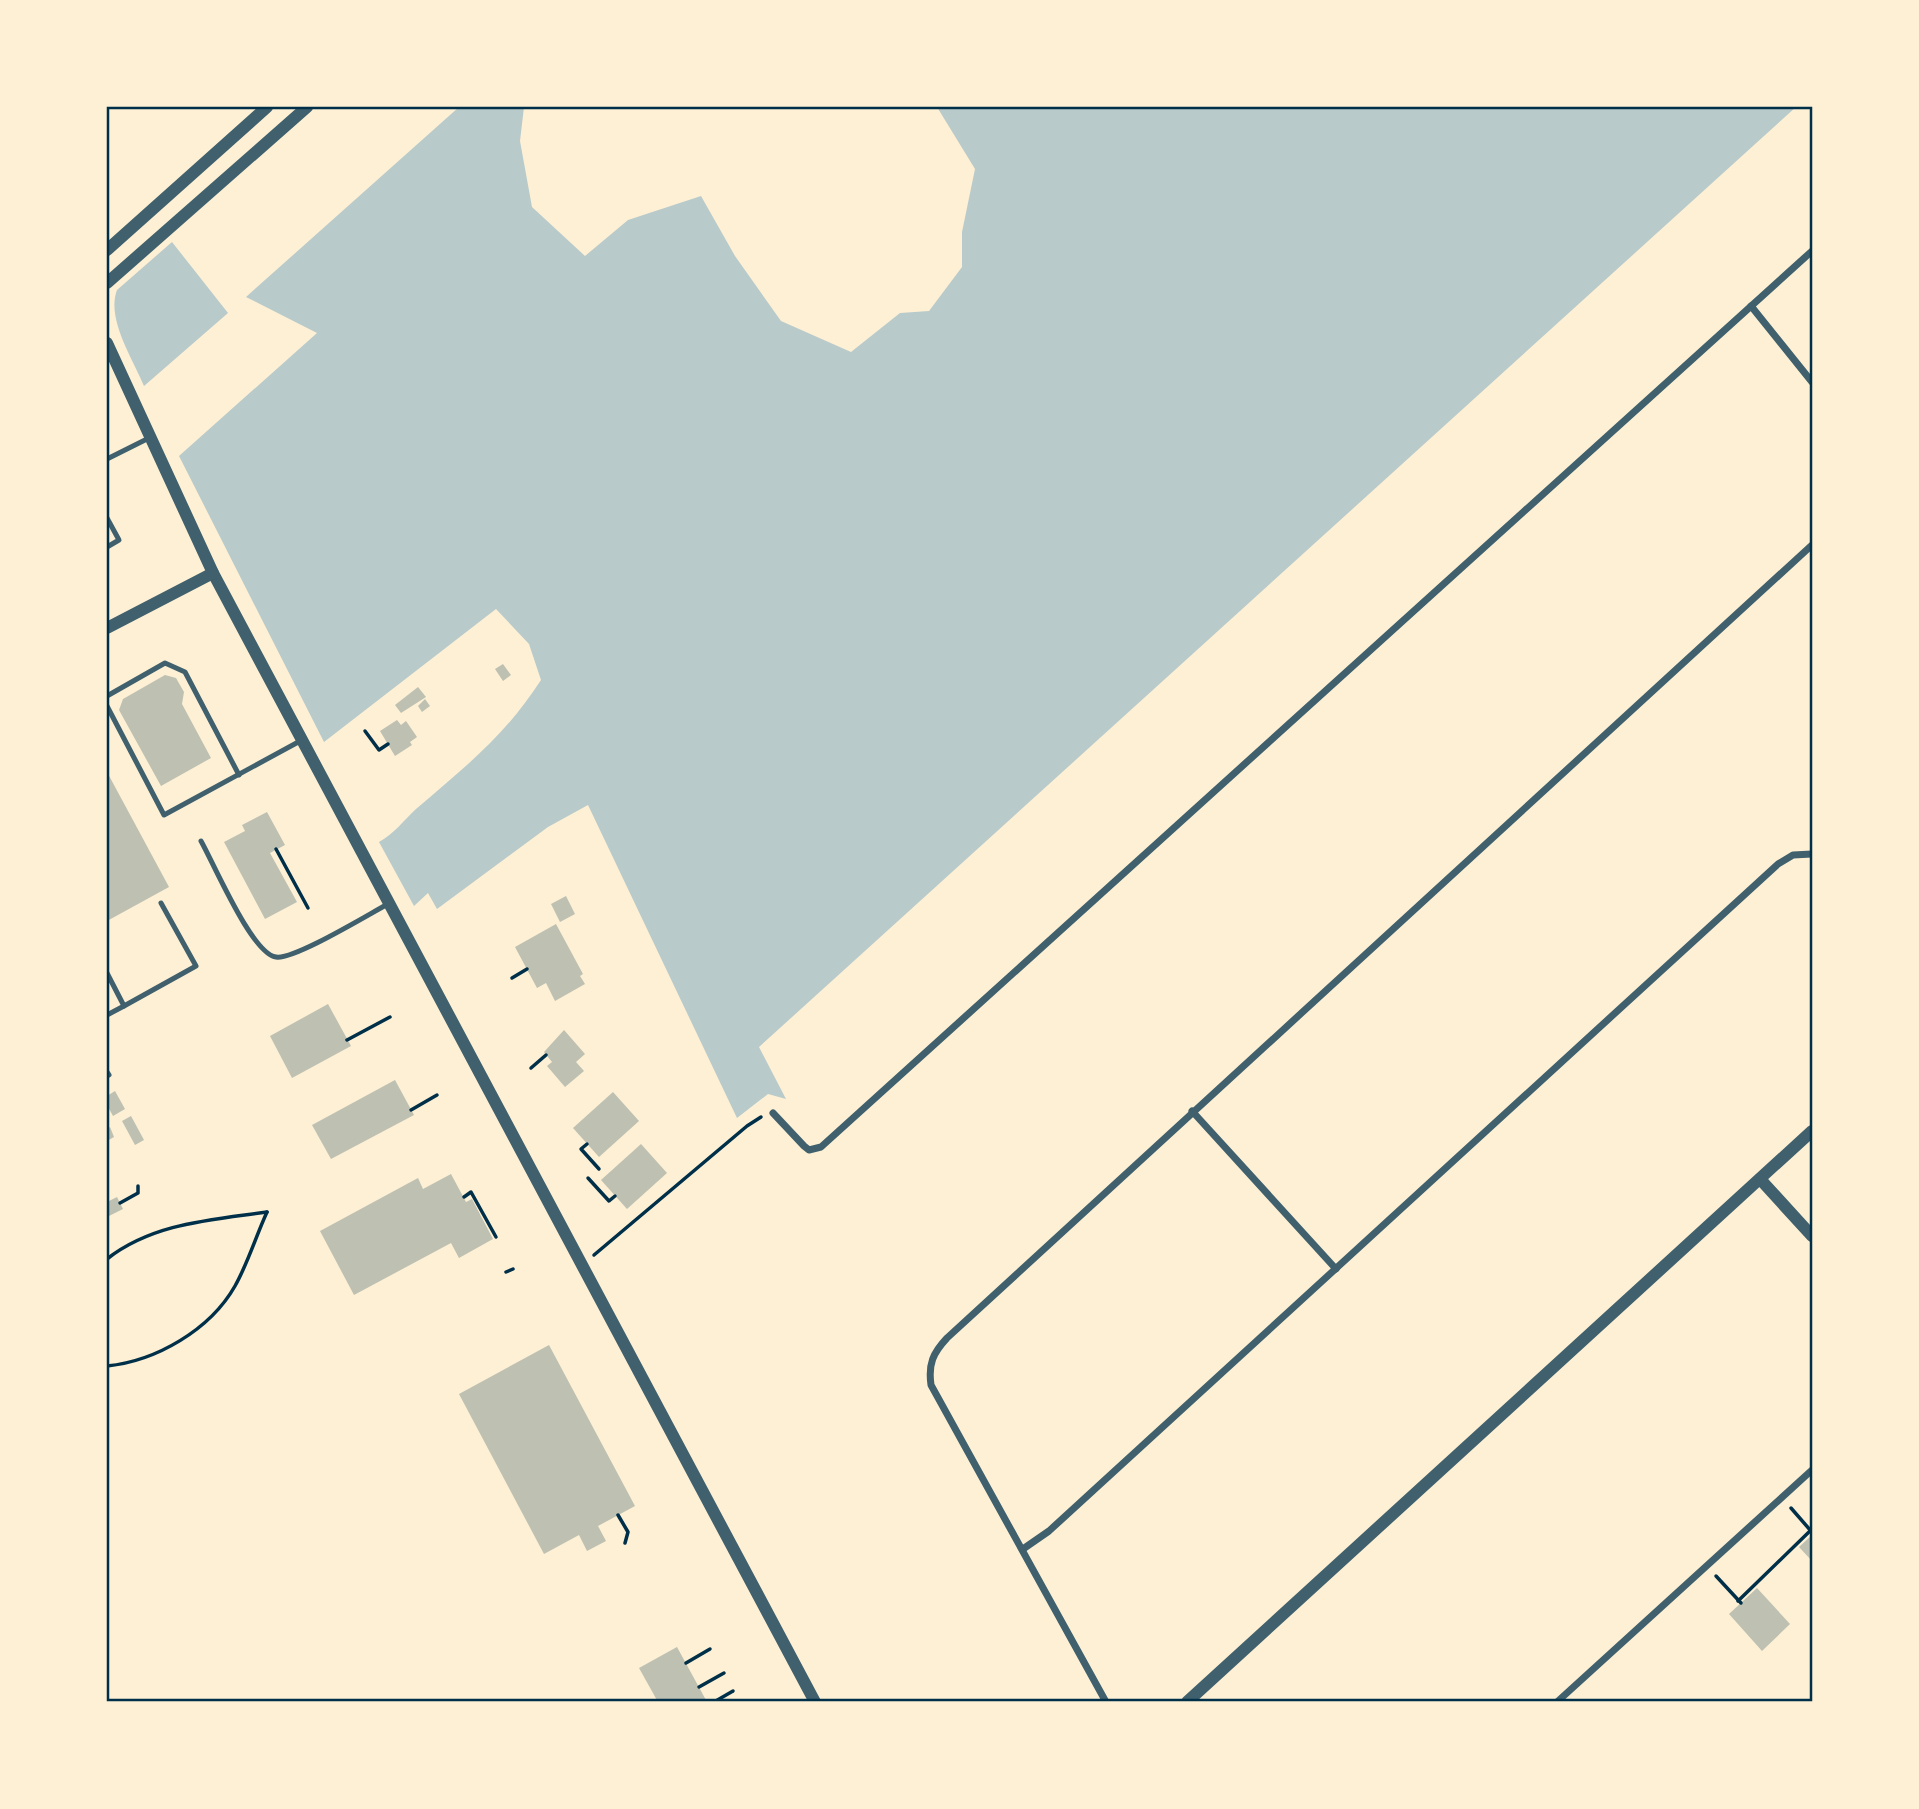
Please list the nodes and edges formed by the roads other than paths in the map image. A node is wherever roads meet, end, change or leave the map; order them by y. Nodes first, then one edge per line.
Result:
1 (267, 107) edge
2 (307, 107) edge
3 (107, 250) edge
4 (1812, 251) edge
5 (107, 283) edge
6 (1751, 306) junction
7 (107, 343) edge
8 (1812, 382) edge
9 (149, 438) junction
10 (107, 459) edge
11 (107, 518) edge
12 (1812, 545) edge
13 (107, 547) edge
14 (212, 573) junction
15 (107, 628) edge
16 (107, 696) edge
17 (107, 706) edge
18 (302, 740) junction
19 (239, 775) junction
20 (201, 841) dead end
21 (1812, 854) edge
22 (161, 903) dead end
23 (388, 904) junction
24 (107, 973) edge
25 (124, 1006) junction
26 (107, 1016) edge
27 (1192, 1111) junction
28 (773, 1114) road end
29 (1812, 1131) edge
30 (1760, 1179) junction
31 (1812, 1236) edge
32 (1336, 1269) junction
33 (1812, 1470) edge
34 (1023, 1549) junction
35 (815, 1702) edge
36 (1107, 1702) edge
37 (1187, 1702) edge
38 (1557, 1702) edge

1 - 3 street
2 - 5 street
4 - 6 street
6 - 8 street
6 - 28 street
7 - 9 street
9 - 10 lane
9 - 14 street
11 - 13 lane
12 - 27 street
14 - 15 street
14 - 18 street
16 - 19 lane
17 - 19 lane
18 - 19 lane
18 - 23 street
20 - 23 lane
21 - 32 street
22 - 25 lane
23 - 35 street
24 - 25 lane
25 - 26 lane
27 - 32 street
27 - 34 street
29 - 30 street
30 - 31 street
30 - 37 street
32 - 34 street
33 - 38 street
34 - 36 street

